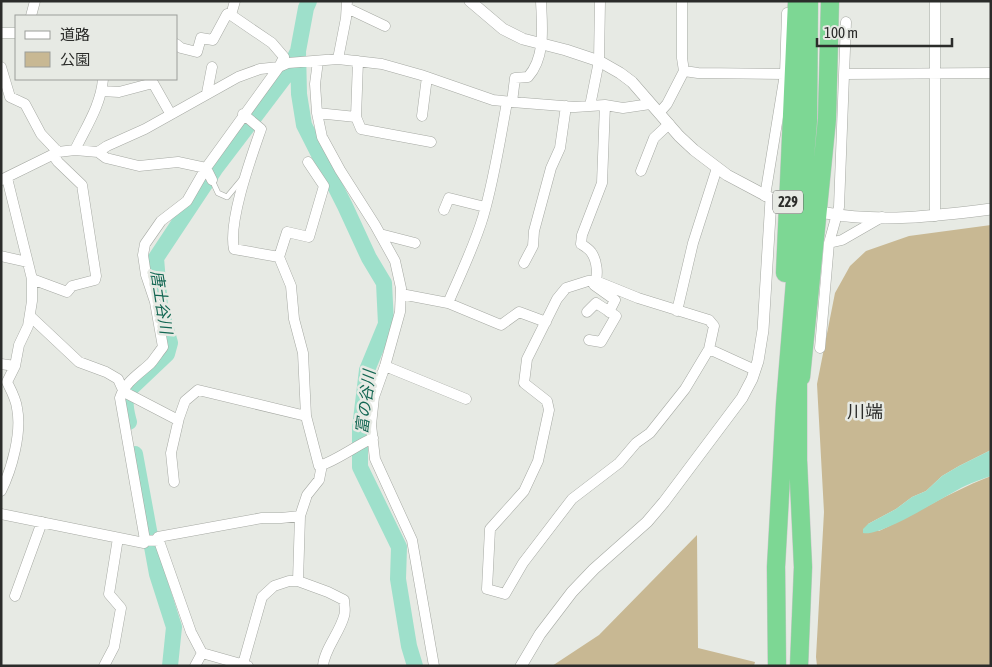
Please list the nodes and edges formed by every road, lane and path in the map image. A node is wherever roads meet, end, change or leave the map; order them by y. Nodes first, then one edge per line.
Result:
1 (35, 1) edge
2 (235, 1) edge
3 (470, 1) edge
4 (541, 1) edge
5 (600, 1) edge
6 (682, 1) edge
7 (809, 1) edge
8 (817, 1) edge
9 (830, 1) edge
10 (935, 1) edge
11 (347, 5) edge
12 (792, 7) edge
13 (31, 15) edge
14 (231, 15) junction
15 (846, 22) dead end
16 (385, 26) dead end
17 (1, 33) edge
18 (15, 33) edge
19 (542, 45) junction
20 (178, 46) edge
21 (338, 59) junction
22 (599, 61) junction
23 (316, 62) junction
24 (358, 62) junction
25 (283, 65) junction
26 (1, 67) edge
27 (212, 67) dead end
28 (684, 70) junction
29 (935, 73) junction
30 (991, 73) edge
31 (785, 74) junction
32 (845, 74) junction
33 (427, 77) junction
34 (103, 80) edge
35 (154, 81) edge
36 (102, 91) junction
37 (207, 93) junction
38 (509, 102) junction
39 (650, 104) junction
40 (605, 105) junction
41 (566, 106) junction
42 (590, 106) junction
43 (658, 112) junction
44 (170, 113) junction
45 (317, 113) junction
46 (422, 116) dead end
47 (247, 117) junction
48 (356, 117) junction
49 (812, 121) junction
50 (669, 124) junction
51 (431, 142) dead end
52 (75, 150) junction
53 (98, 152) junction
54 (56, 153) junction
55 (308, 162) dead end
56 (716, 168) junction
57 (641, 171) dead end
58 (209, 173) junction
59 (246, 174) junction
60 (4, 179) edge
61 (768, 197) junction
62 (783, 204) dead end
63 (485, 207) junction
64 (444, 210) dead end
65 (991, 210) edge
66 (832, 214) junction
67 (935, 216) junction
68 (882, 217) junction
69 (380, 234) junction
70 (415, 243) dead end
71 (829, 243) junction
72 (1, 256) edge
73 (279, 257) junction
74 (27, 262) junction
75 (524, 263) dead end
76 (32, 280) junction
77 (596, 281) junction
78 (401, 294) junction
79 (448, 302) junction
80 (677, 311) junction
81 (587, 312) dead end
82 (609, 312) junction
83 (30, 316) junction
84 (546, 322) junction
85 (588, 340) dead end
86 (820, 348) dead end
87 (709, 349) junction
88 (1, 364) edge
89 (15, 366) junction
90 (385, 366) junction
91 (755, 370) junction
92 (127, 393) junction
93 (466, 399) dead end
94 (792, 399) junction
95 (306, 416) junction
96 (178, 418) junction
97 (372, 438) junction
98 (322, 465) junction
99 (174, 482) dead end
100 (1, 491) edge
101 (1, 514) edge
102 (300, 516) junction
103 (42, 522) junction
104 (118, 538) junction
105 (152, 540) junction
106 (298, 581) junction
107 (15, 596) dead end
108 (202, 653) junction
109 (800, 663) edge
110 (778, 664) edge
111 (245, 665) edge
112 (104, 666) edge
113 (195, 666) edge
114 (323, 666) edge
115 (434, 666) edge
116 (521, 666) edge

1 - 13 street
2 - 14 street
3 - 19 street
4 - 19 street
5 - 22 street
6 - 28 street
7 - 49 highway
8 - 49 highway
9 - 94 highway, 229
10 - 29 street
11 - 16 street
11 - 21 street
12 - 31 street
12 - 94 highway, 229
14 - 20 street
14 - 25 street
15 - 32 street
17 - 18 street
19 - 22 street
19 - 38 street
21 - 23 street
21 - 24 street
22 - 39 street
22 - 42 street
23 - 25 street
23 - 45 street
24 - 33 street
24 - 48 street
25 - 37 street
25 - 47 street
26 - 54 street
27 - 37 street
28 - 31 street
28 - 43 street
29 - 30 street
29 - 32 street
29 - 67 street
31 - 61 street
32 - 66 street
33 - 38 street
33 - 46 street
34 - 36 street
35 - 36 street
35 - 44 street
36 - 52 street
37 - 44 street
38 - 41 street
38 - 63 street
39 - 40 street
39 - 43 street
40 - 42 street
40 - 77 street
41 - 42 street
41 - 75 street
43 - 50 street
44 - 53 street
45 - 48 street
45 - 69 street
47 - 58 street
47 - 59 street
48 - 51 street
49 - 94 highway
50 - 56 street
50 - 57 street
52 - 53 street
52 - 54 street
53 - 58 street
54 - 60 street
54 - 76 street
55 - 73 street
56 - 61 street
56 - 80 street
58 - 59 lane
58 - 92 street
59 - 73 street
60 - 74 street
61 - 62 street
61 - 91 street
63 - 64 street
63 - 79 street
65 - 67 street
66 - 68 street
66 - 71 street
67 - 68 street
68 - 71 street
69 - 70 street
69 - 78 street
71 - 86 street
72 - 74 street
73 - 95 street
74 - 76 street
76 - 83 street
77 - 80 street
77 - 82 street
77 - 84 street
78 - 79 street
78 - 90 street
79 - 84 street
80 - 87 street
81 - 82 street
82 - 85 street
83 - 89 street
83 - 92 street
84 - 87 street
87 - 91 street
88 - 89 street
89 - 100 street
90 - 93 street
90 - 97 street
91 - 116 street
92 - 96 street
92 - 105 street
94 - 109 highway
94 - 110 highway
95 - 96 street
95 - 98 street
96 - 99 street
97 - 98 street
97 - 115 street
98 - 102 street
101 - 103 street
102 - 105 street
102 - 106 street
103 - 104 street
103 - 107 street
104 - 105 street
104 - 112 street
105 - 108 street
106 - 111 street
106 - 114 street
108 - 111 street
108 - 113 street

